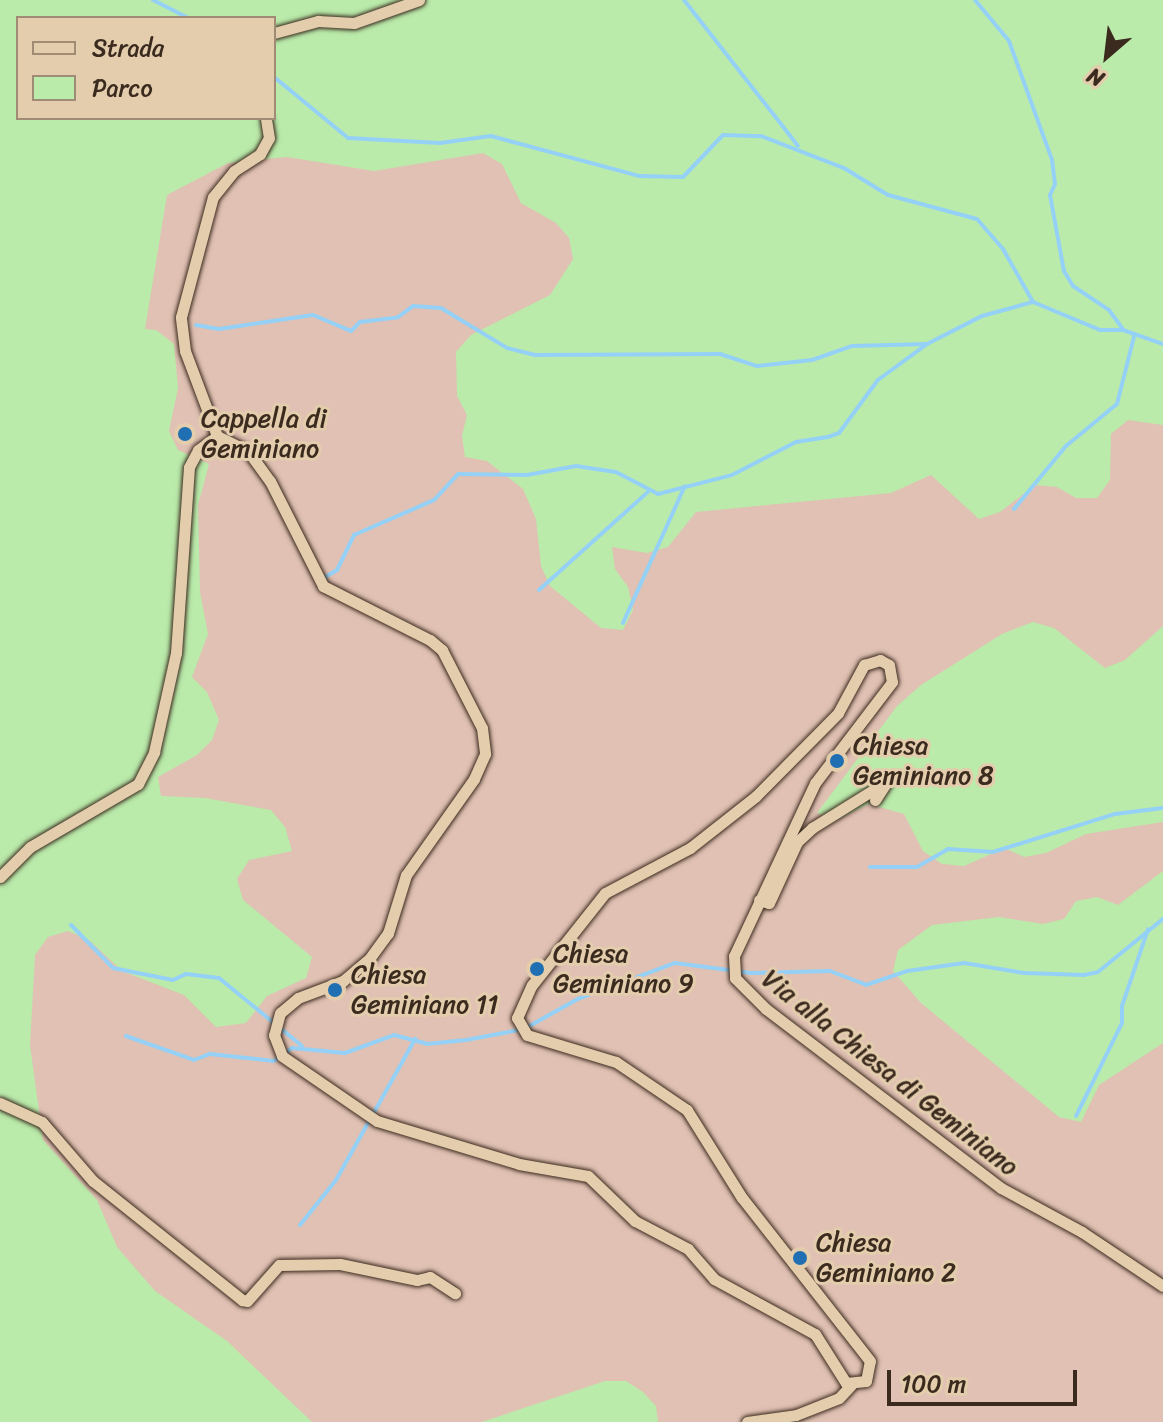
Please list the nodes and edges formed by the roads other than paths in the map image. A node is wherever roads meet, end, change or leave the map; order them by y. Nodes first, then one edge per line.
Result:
1 (419, 0) edge
2 (276, 32) edge
3 (266, 120) edge
4 (217, 436) junction
5 (875, 800) dead end
6 (0, 877) edge
7 (759, 900) junction
8 (0, 1103) edge
9 (1163, 1286) edge
10 (455, 1293) dead end
11 (851, 1385) junction
12 (747, 1422) edge

1 - 2 street
3 - 4 street
4 - 6 street
4 - 11 street
5 - 7 street
7 - 9 street, Via alla Chiesa di Geminiano
7 - 11 street, Via alla Chiesa di Geminiano
8 - 10 street
11 - 12 street

